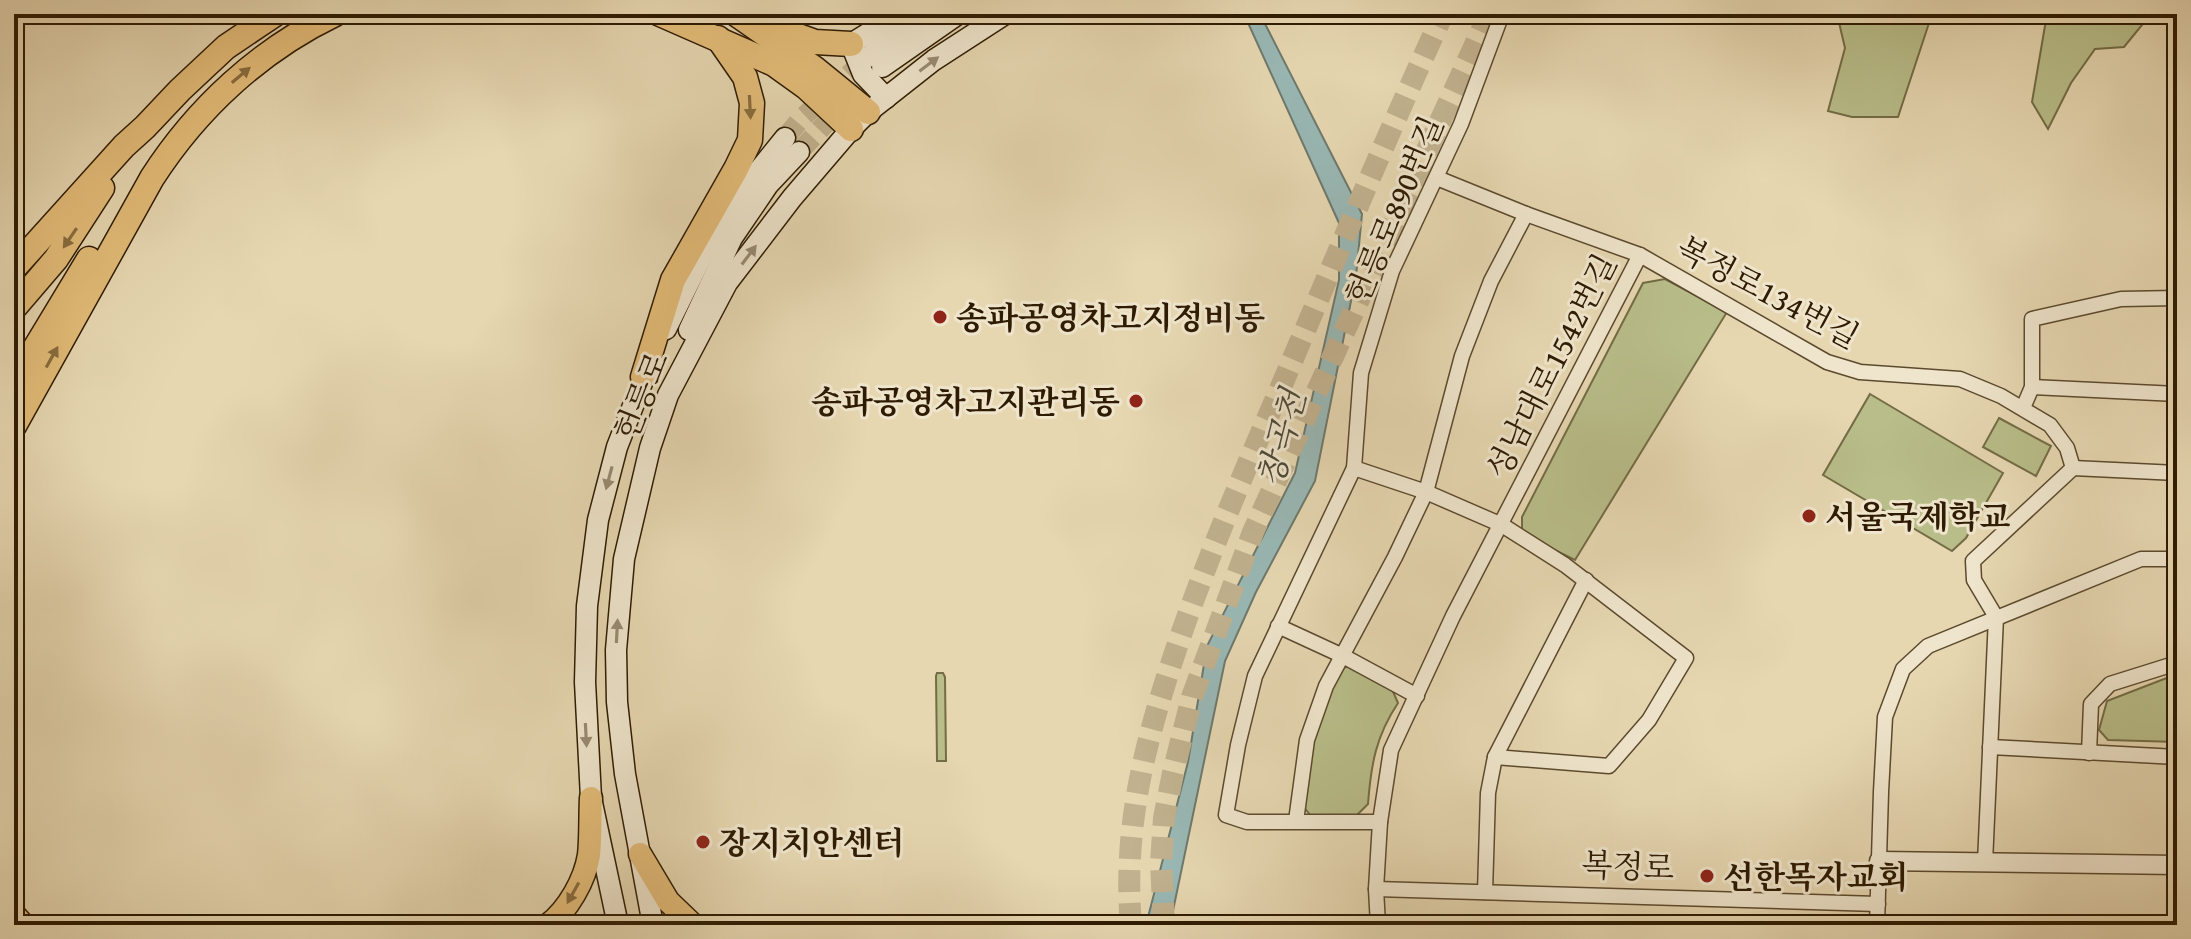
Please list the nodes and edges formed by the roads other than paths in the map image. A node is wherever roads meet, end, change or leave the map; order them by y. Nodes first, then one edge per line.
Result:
1 (275, 14) edge
2 (335, 14) edge
3 (660, 14) edge
4 (736, 14) edge
5 (899, 14) edge
6 (925, 14) edge
7 (958, 14) edge
8 (1005, 14) edge
9 (1502, 14) edge
10 (718, 38) junction
11 (867, 56) junction
12 (868, 113) junction
13 (145, 127) junction
14 (187, 131) junction
15 (1437, 178) junction
16 (1526, 214) junction
17 (1640, 255) junction
18 (14, 268) edge
19 (2177, 298) edge
20 (14, 308) edge
21 (643, 377) junction
22 (14, 383) edge
23 (2032, 387) junction
24 (2177, 394) edge
25 (668, 395) junction
26 (2023, 408) junction
27 (14, 426) edge
28 (1354, 468) junction
29 (2073, 468) junction
30 (2177, 473) edge
31 (1426, 492) junction
32 (1502, 525) junction
33 (2177, 559) edge
34 (1586, 580) junction
35 (1996, 617) junction
36 (1278, 626) junction
37 (1343, 656) junction
38 (2177, 663) edge
39 (1417, 696) junction
40 (1990, 747) junction
41 (2089, 753) junction
42 (1495, 757) junction
43 (2177, 757) edge
44 (591, 798) junction
45 (1296, 821) junction
46 (1380, 822) junction
47 (640, 854) junction
48 (1879, 861) junction
49 (1985, 863) junction
50 (2177, 865) edge
51 (1376, 889) junction
52 (1485, 892) junction
53 (1878, 904) junction
54 (14, 918) edge
55 (21, 925) edge
56 (548, 925) edge
57 (618, 925) edge
58 (653, 925) edge
59 (693, 925) edge
60 (1378, 925) edge
61 (1877, 925) edge

1 - 13 highway
14 -> 2 highway
3 - 10 highway
4 - 11 highway
4 - 12 highway
5 - 11 main road
6 - 11 main road
7 - 11 main road
12 -> 8 main road, 헌릉로
9 - 15 street, 헌릉로890번길
10 - 12 highway
10 -> 21 highway
11 - 12 main road
25 -> 12 main road, 헌릉로
13 - 18 highway
13 -> 20 highway
14 - 22 highway
27 -> 14 highway
15 - 16 street, 성남대로1542번길
15 - 28 street, 헌릉로890번길
16 - 17 street, 성남대로1542번길
16 - 31 street, 성남대로1542번길
17 - 26 street, 복정로134번길
17 - 32 street, 성남대로1542번길
19 - 23 street
21 - 25 main road, 헌릉로
21 -> 44 main road, 헌릉로
23 - 24 street
23 - 26 street
47 -> 25 main road, 헌릉로
26 - 29 street, 복정로134번길
28 - 31 street, 성남대로1542번길
28 - 36 street, 헌릉로890번길
29 - 30 street
29 - 35 street
31 - 32 street, 성남대로1542번길
31 - 37 street
32 - 34 street
32 - 39 street, 성남대로1542번길
33 - 35 street
34 - 42 street
34 - 42 street
35 - 40 street
35 - 48 street
36 - 37 street
36 - 45 street, 헌릉로890번길
37 - 39 street
37 - 45 street
38 - 41 street
39 - 46 street, 성남대로1542번길
40 - 41 street
40 - 49 street
41 - 43 street
42 - 52 street
44 -> 56 main road
44 - 57 main road, 헌릉로
45 - 46 street, 헌릉로890번길
46 - 51 street, 성남대로1542번길
47 - 58 main road, 헌릉로
47 - 59 main road
48 - 49 street
48 - 53 street
49 - 50 street
51 - 52 street, 복정로
51 - 60 street, 성남대로1542번길
52 - 53 street, 복정로
53 - 61 street
54 - 55 highway

